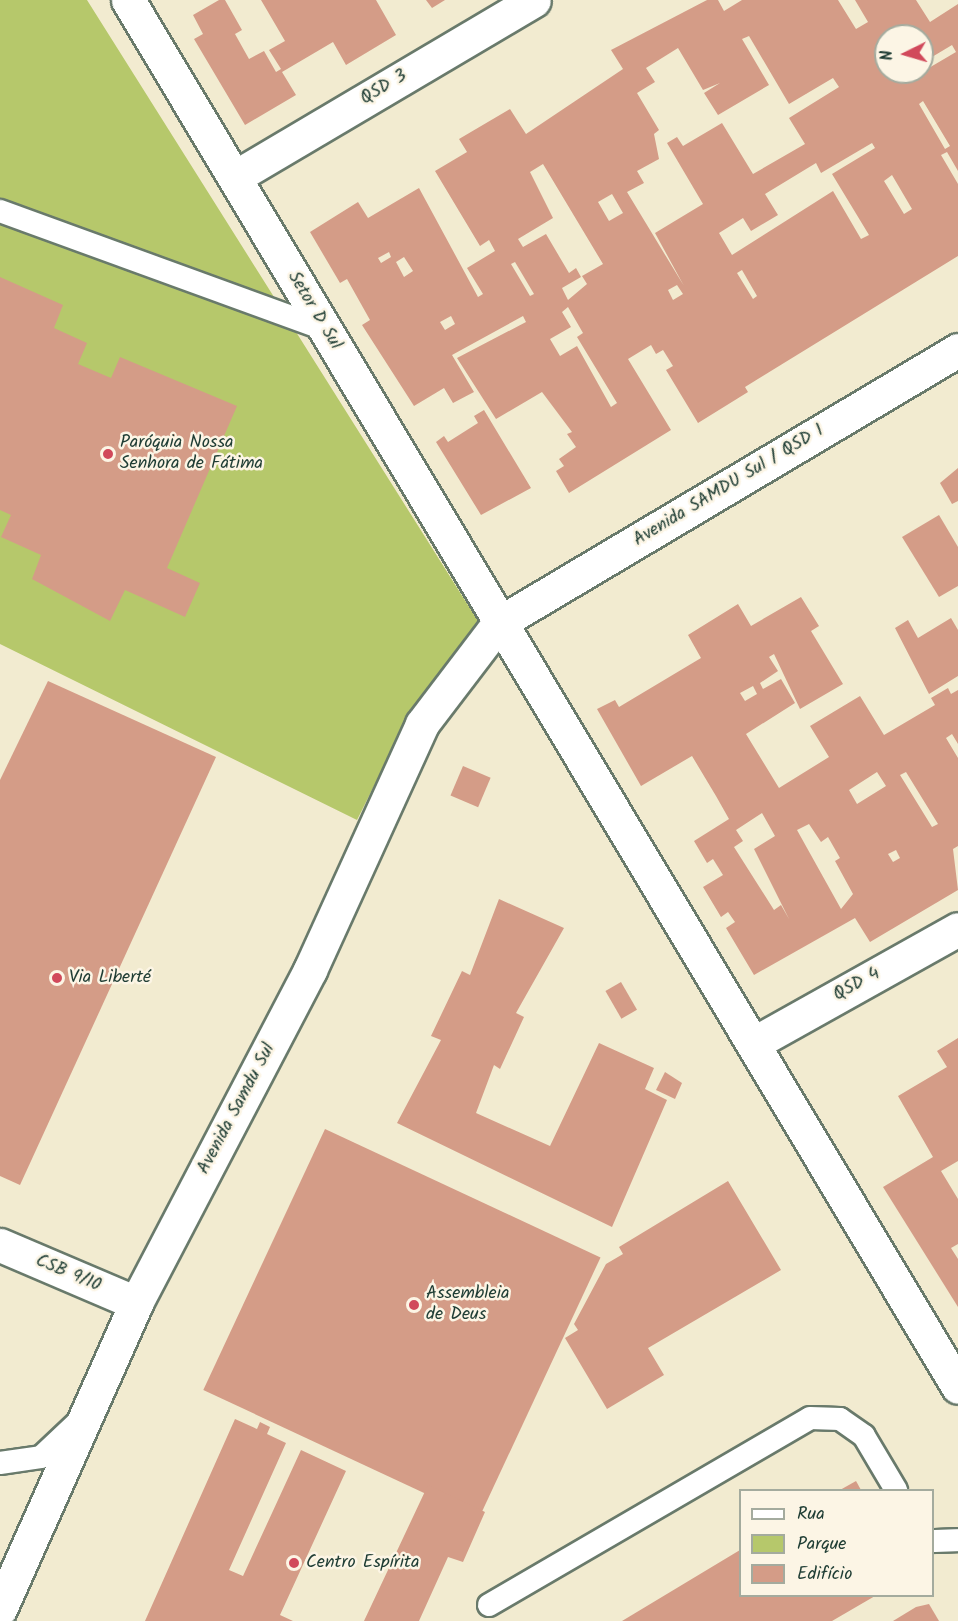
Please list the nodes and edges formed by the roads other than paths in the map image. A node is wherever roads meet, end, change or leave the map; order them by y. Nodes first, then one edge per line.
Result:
1 (128, 0) edge
2 (534, 0) edge
3 (235, 177) junction
4 (0, 211) edge
5 (325, 329) junction
6 (958, 350) edge
7 (499, 622) junction
8 (958, 929) edge
9 (756, 1042) junction
10 (0, 1245) edge
11 (135, 1303) junction
12 (958, 1387) edge
13 (90, 1412) junction
14 (0, 1463) edge
15 (895, 1489) edge
16 (934, 1540) edge
17 (958, 1540) edge
18 (489, 1605) dead end
19 (0, 1609) edge

1 - 3 street, Setor D Sul
2 - 3 street, QSD 3
3 - 5 street, Setor D Sul
4 - 5 lane
5 - 7 street, Setor D Sul
6 - 7 street, Avenida SAMDU Sul / QSD 1
7 - 9 street, Setor D Sul
7 - 11 street, Avenida Samdu Sul
8 - 9 street, QSD 4
9 - 12 street, Setor D Sul
10 - 11 street, CSB 9/10
11 - 13 street, Avenida Samdu Sul
13 - 14 lane
13 - 19 street, Avenida Samdu Sul
15 - 18 lane
16 - 17 lane

